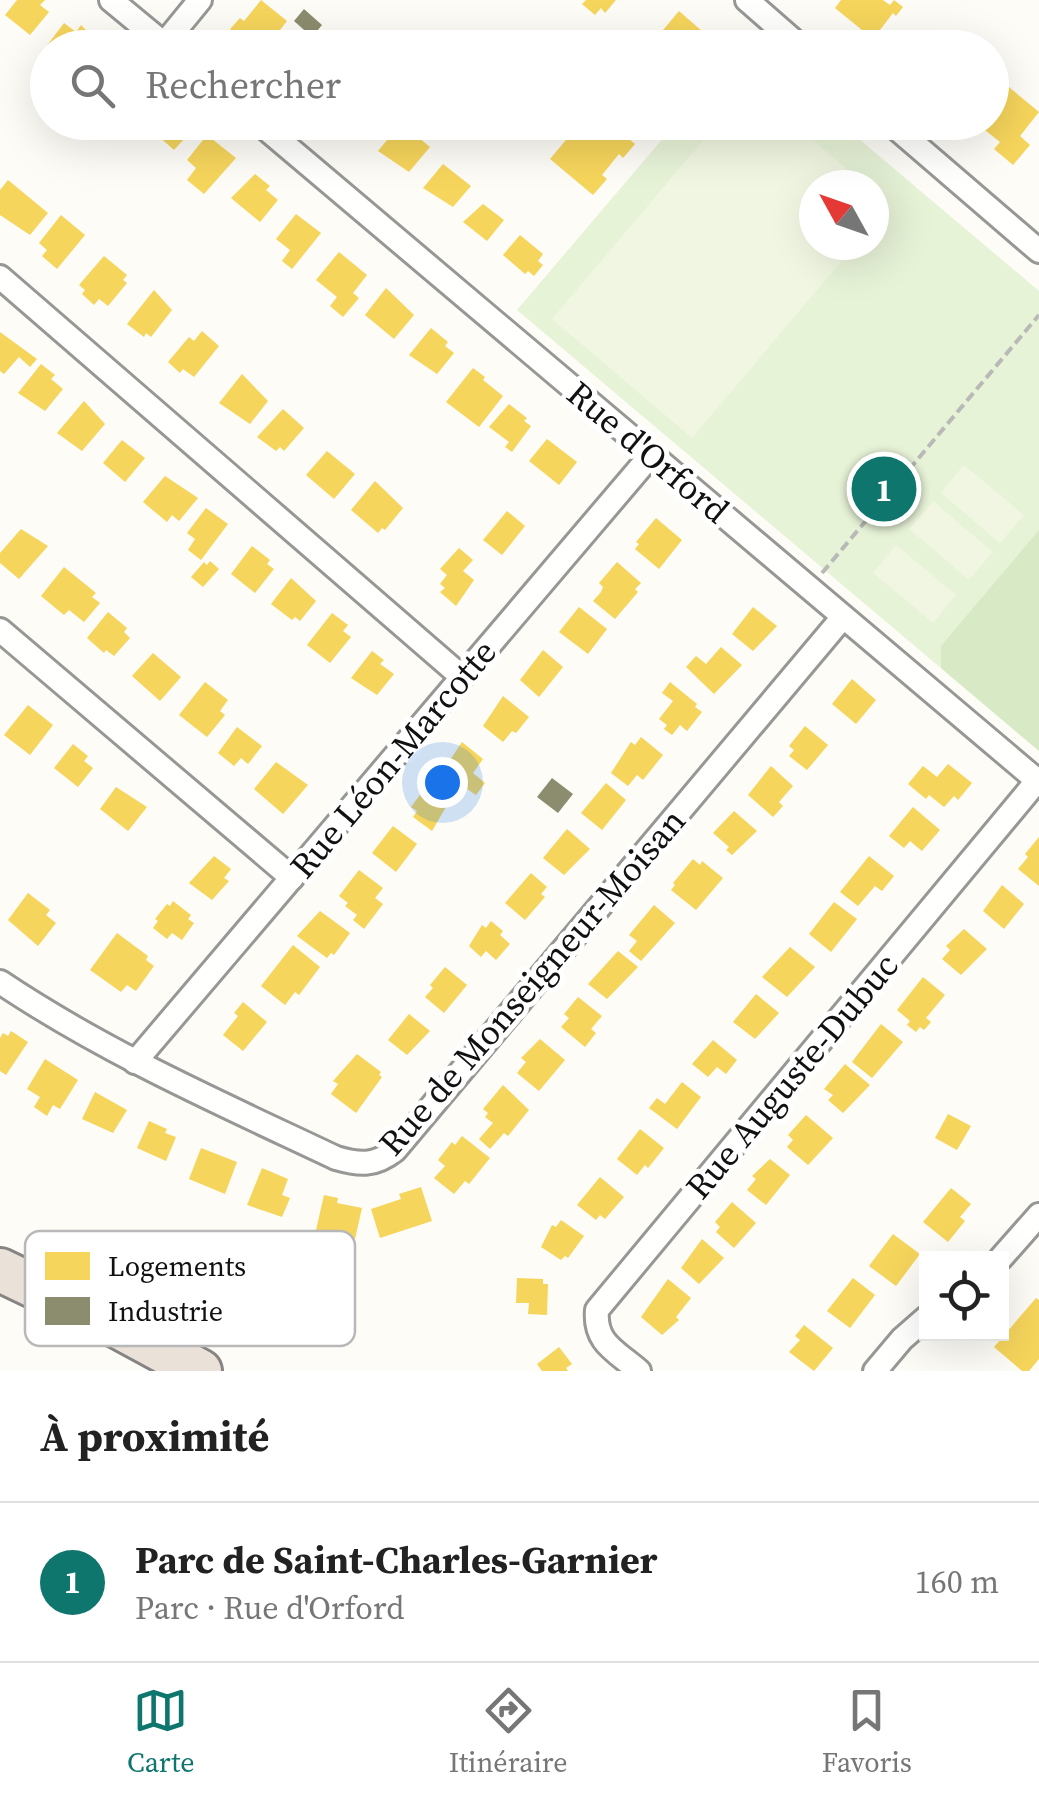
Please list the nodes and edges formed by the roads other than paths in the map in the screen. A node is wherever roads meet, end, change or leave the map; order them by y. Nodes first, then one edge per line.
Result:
1 (111, 0) edge
2 (200, 0) edge
3 (760, 4) edge
4 (148, 30) edge
5 (178, 30) edge
6 (785, 30) edge
7 (279, 140) edge
8 (910, 140) edge
9 (1039, 251) edge
10 (0, 277) edge
11 (651, 455) junction
12 (843, 617) junction
13 (0, 630) edge
14 (462, 678) junction
15 (1038, 782) edge
16 (292, 878) junction
17 (0, 982) edge
18 (135, 1062) junction
19 (1039, 1215) edge
20 (1007, 1251) edge
21 (0, 1270) edge
22 (25, 1282) edge
23 (919, 1324) edge
24 (154, 1346) edge
25 (200, 1371) edge
26 (640, 1371) edge
27 (875, 1371) edge

1 - 4 street
2 - 5 street
3 - 6 street
7 - 11 street, Rue d'Orford
8 - 9 street
10 - 14 street
11 - 12 street, Rue d'Orford
11 - 14 street, Rue Léon-Marcotte
12 - 15 street, Rue d'Orford
12 - 18 street, Rue de Monseigneur-Moisan
13 - 16 street
14 - 16 street, Rue Léon-Marcotte
15 - 26 street, Rue Auguste-Dubuc
16 - 18 street, Rue Léon-Marcotte
17 - 18 street, Rue de Monseigneur-Moisan
19 - 20 street
21 - 22 highway
23 - 27 street
24 - 25 highway

